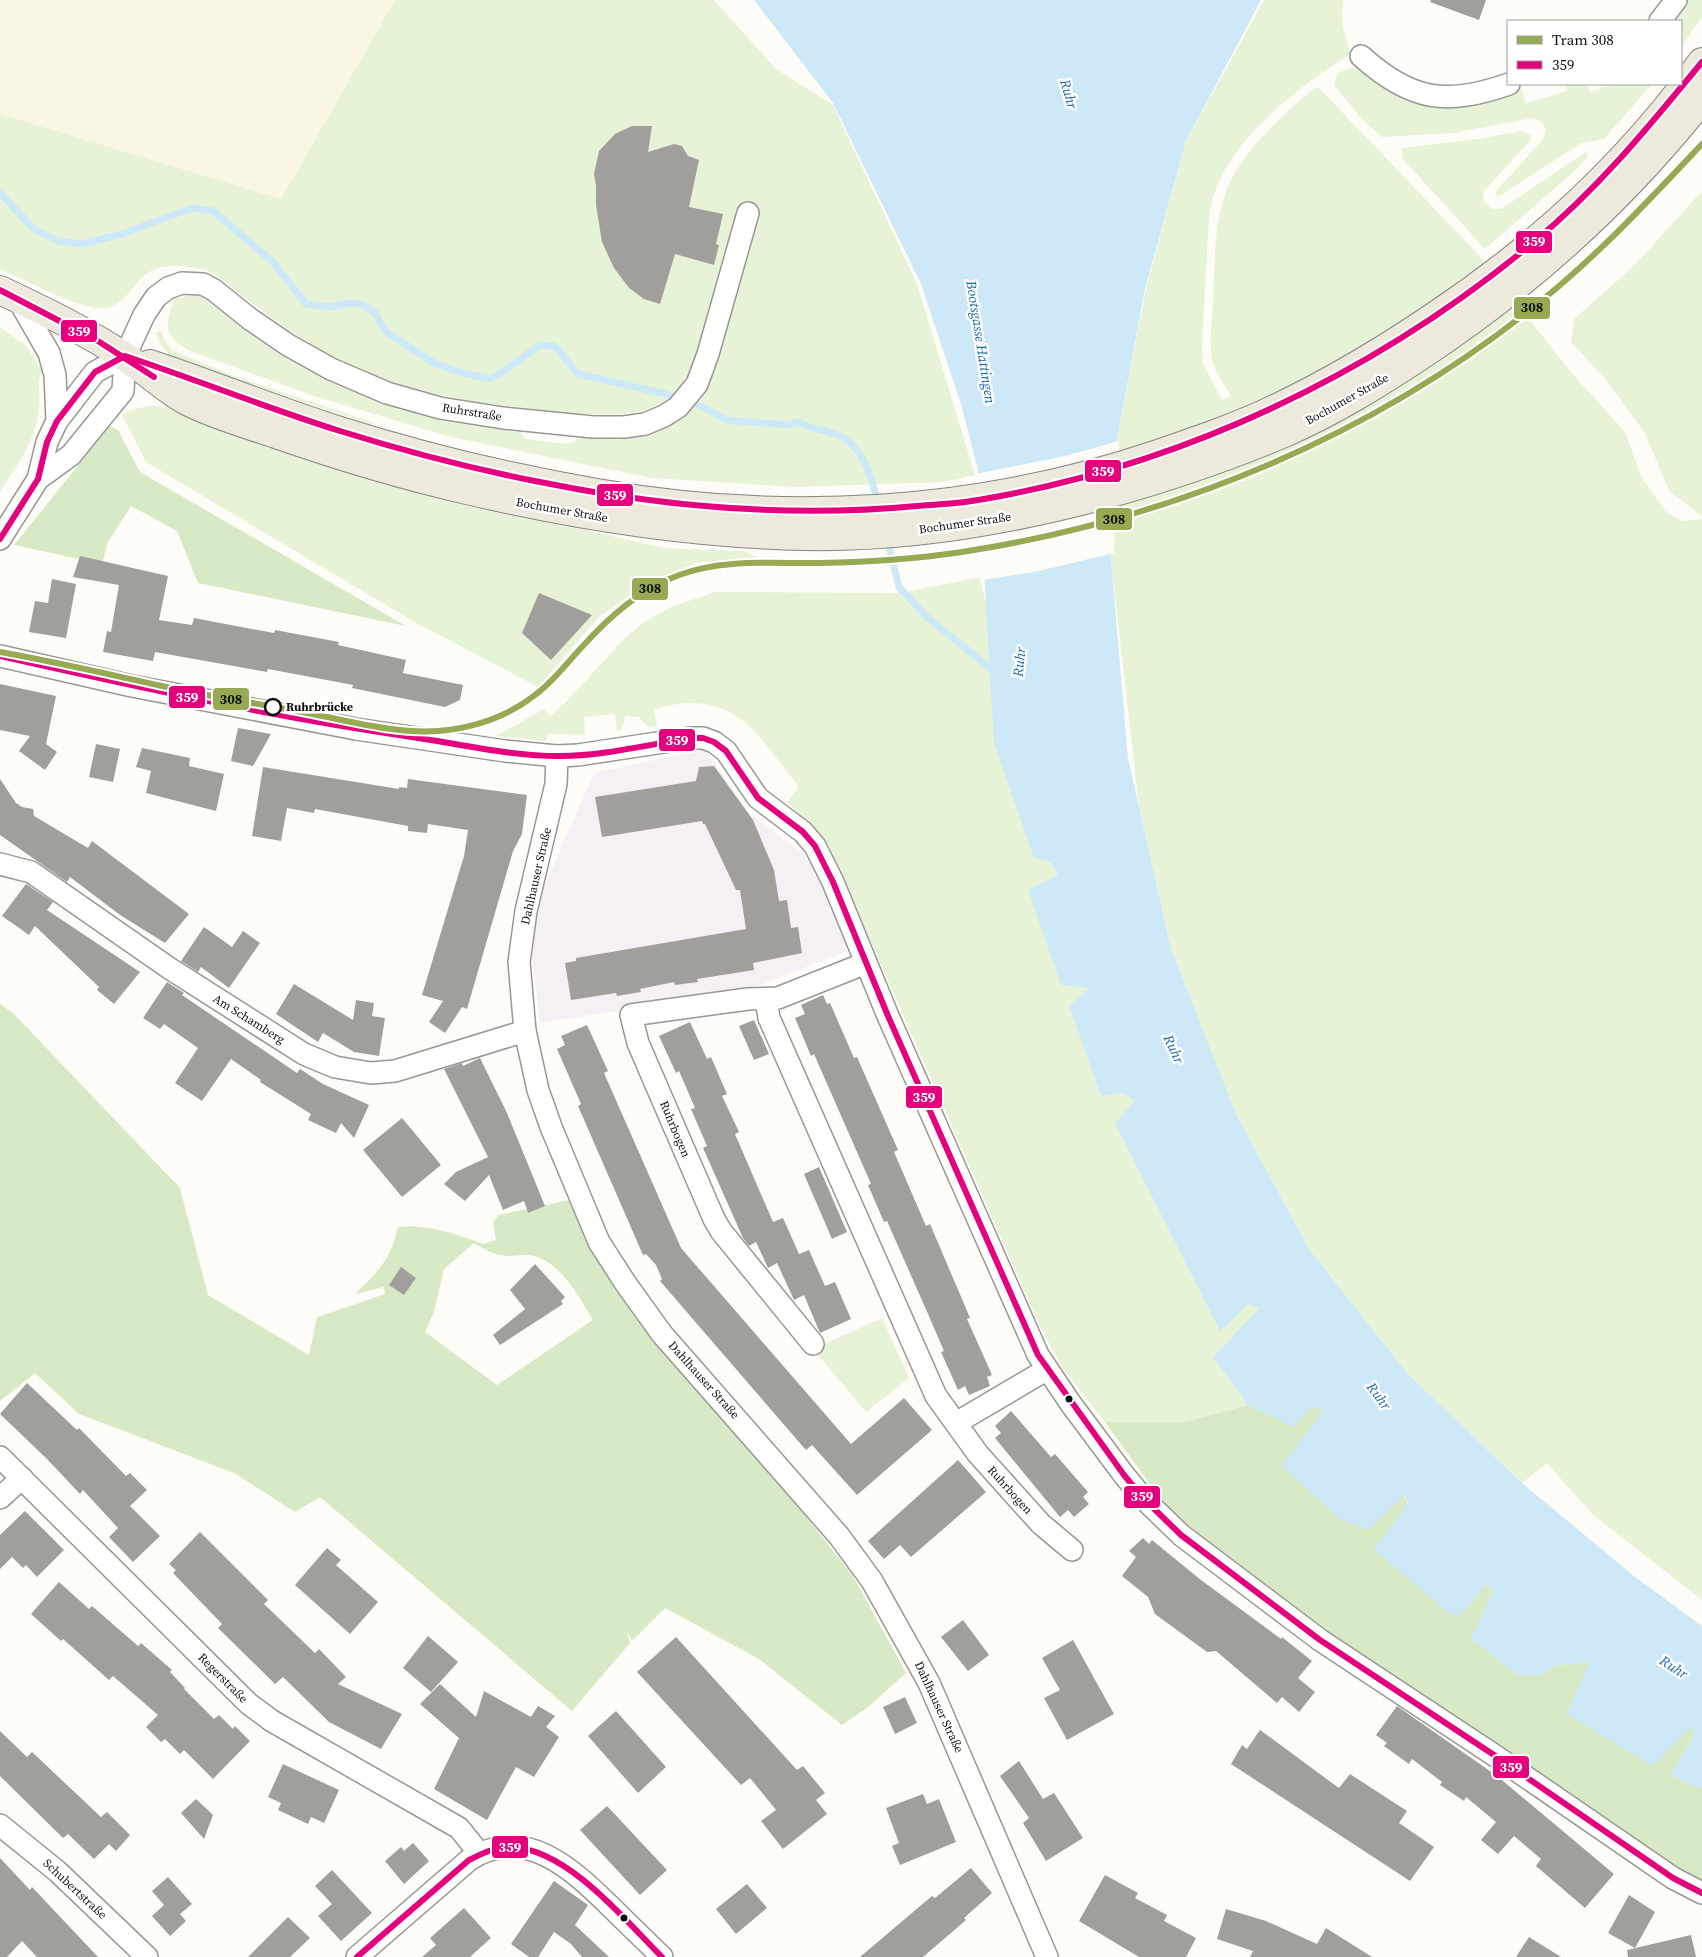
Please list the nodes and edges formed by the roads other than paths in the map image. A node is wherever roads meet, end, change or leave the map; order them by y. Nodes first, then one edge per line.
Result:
1 (1676, 0) edge
2 (1661, 20) edge
3 (1360, 56) dead end
4 (1702, 62) edge
5 (1507, 85) edge
6 (1702, 99) edge
7 (748, 213) dead end
8 (1530, 261) junction
9 (9, 294) edge
10 (125, 356) junction
11 (57, 421) junction
12 (38, 479) junction
13 (0, 539) edge
14 (0, 656) edge
15 (557, 756) junction
16 (0, 864) edge
17 (866, 962) junction
18 (766, 999) junction
19 (525, 1031) junction
20 (813, 1344) dead end
21 (1046, 1370) junction
22 (956, 1423) junction
23 (0, 1457) edge
24 (22, 1478) junction
25 (0, 1498) edge
26 (1072, 1550) dead end
27 (0, 1826) edge
28 (479, 1853) junction
29 (1702, 1893) edge
30 (147, 1957) edge
31 (357, 1957) edge
32 (662, 1957) edge
33 (1047, 1957) edge

1 - 2 street
3 - 5 street
4 - 8 main road, Bochumer Straße
6 - 8 main road, Bochumer Straße
7 - 10 street, Ruhrstraße
8 - 10 main road, Bochumer Straße
9 - 10 main road, Bochumer Straße
9 - 11 street
10 - 11 street
10 - 12 street
11 - 12 street
12 - 13 street
14 - 15 street
15 - 17 street
15 - 19 street, Dahlhauser Straße
16 - 19 street, Am Schamberg
17 - 18 street, Ruhrbogen
17 - 21 street
18 - 20 street, Ruhrbogen
18 - 22 street, Ruhrbogen
19 - 33 street, Dahlhauser Straße
21 - 22 street
21 - 29 street
22 - 26 street, Ruhrbogen
23 - 24 street, Regerstraße
24 - 25 street
24 - 28 street, Regerstraße
27 - 30 street, Schubertstraße
28 - 31 street
28 - 32 street

